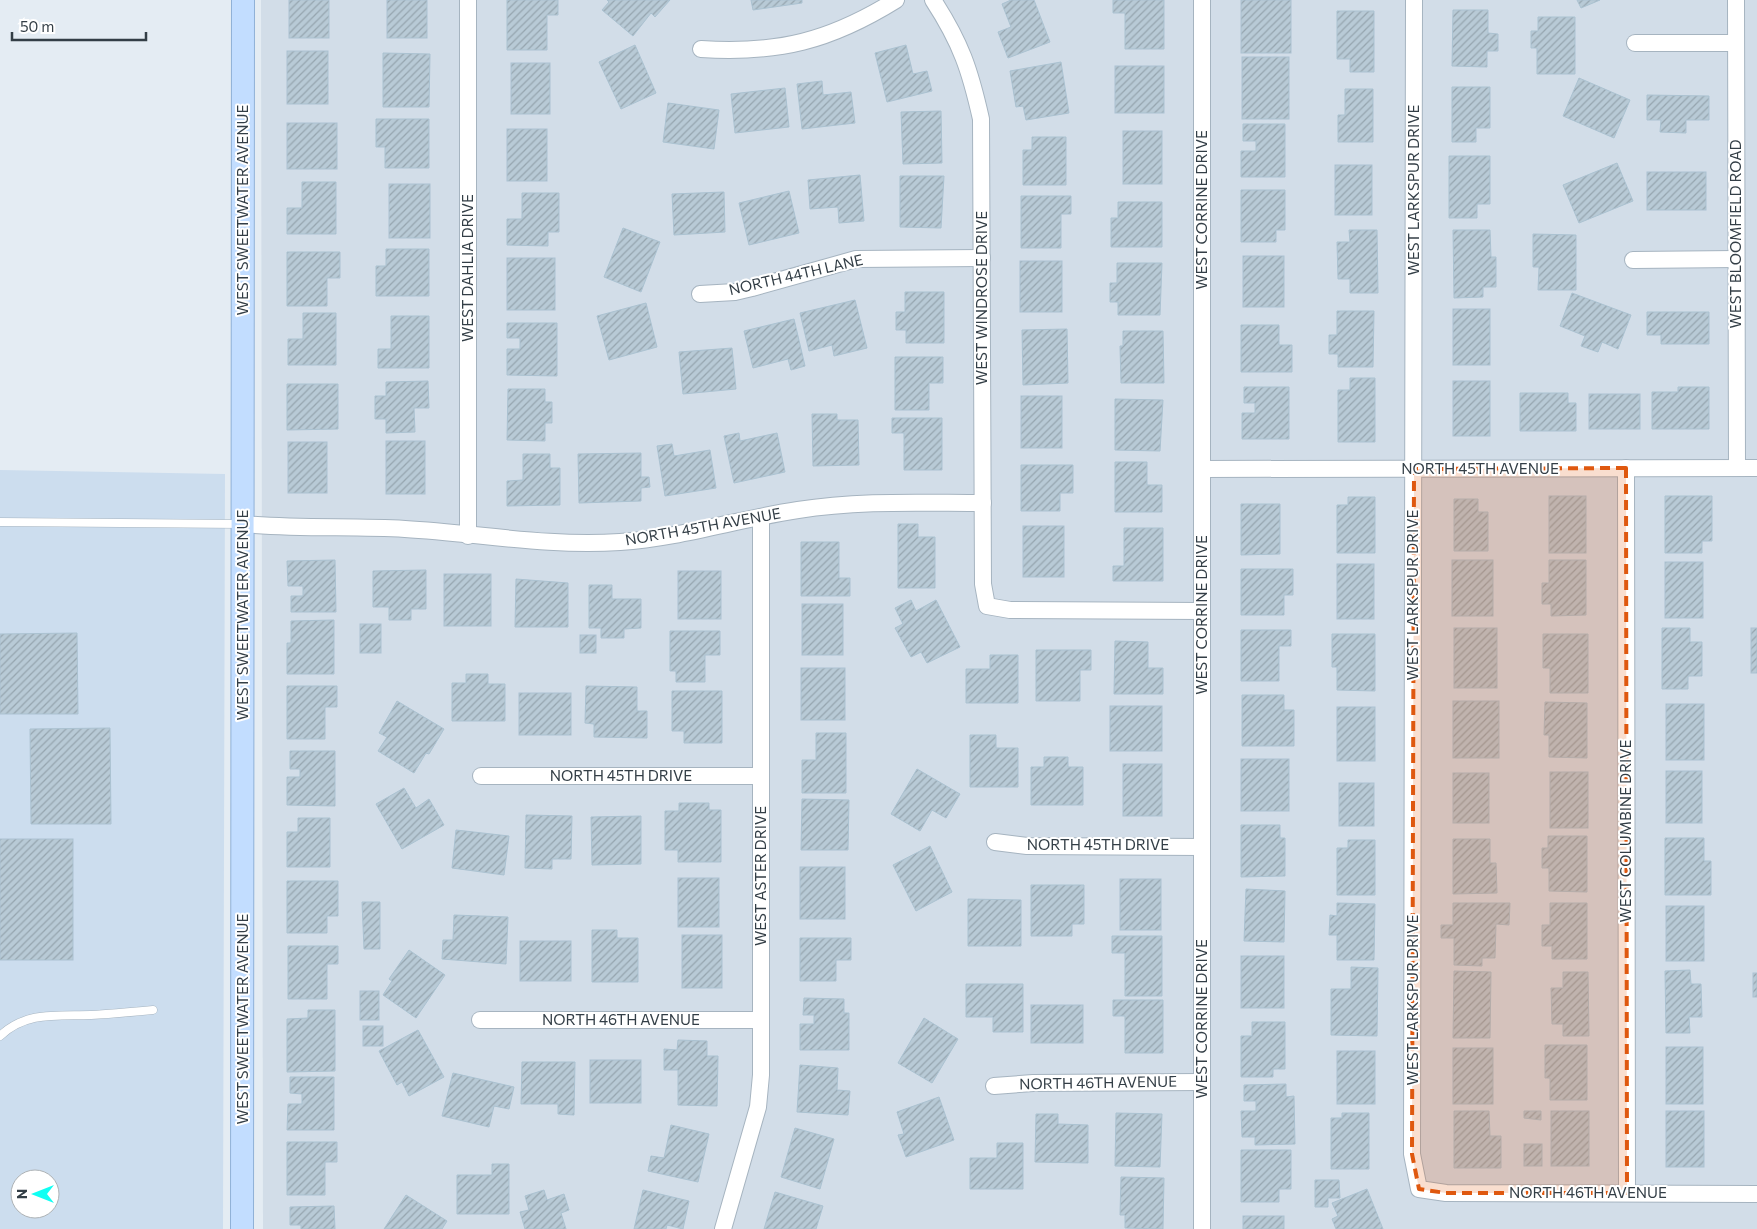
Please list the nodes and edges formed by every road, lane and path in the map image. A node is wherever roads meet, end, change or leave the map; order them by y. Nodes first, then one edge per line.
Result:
1 (243, 0) edge
2 (468, 0) edge
3 (896, 0) edge
4 (934, 0) edge
5 (1202, 0) edge
6 (1414, 0) edge
7 (1736, 0) edge
8 (1634, 43) dead end
9 (1736, 43) junction
10 (701, 49) dead end
11 (982, 258) junction
12 (1736, 259) junction
13 (1633, 260) dead end
14 (700, 294) dead end
15 (1626, 468) junction
16 (1736, 468) junction
17 (1757, 468) edge
18 (1202, 469) junction
19 (1414, 469) junction
20 (983, 503) junction
21 (761, 517) junction
22 (0, 522) edge
23 (243, 524) junction
24 (468, 536) junction
25 (1202, 611) junction
26 (481, 776) dead end
27 (762, 776) junction
28 (995, 842) dead end
29 (1202, 846) junction
30 (152, 1010) dead end
31 (480, 1020) dead end
32 (761, 1020) junction
33 (0, 1036) edge
34 (1202, 1082) junction
35 (994, 1086) dead end
36 (1419, 1189) joint
37 (1626, 1193) junction
38 (1757, 1194) edge
39 (242, 1229) edge
40 (723, 1229) edge
41 (1202, 1229) edge

1 - 23 street, WEST SWEETWATER AVENUE
2 - 24 street, WEST DAHLIA DRIVE
3 - 10 street
4 - 11 street, WEST WINDROSE DRIVE
5 - 18 street, WEST CORRINE DRIVE
6 - 19 street, WEST LARKSPUR DRIVE
7 - 9 street, WEST BLOOMFIELD ROAD
8 - 9 street
9 - 12 street, WEST BLOOMFIELD ROAD
11 - 14 street, NORTH 44TH LANE
11 - 20 street, WEST WINDROSE DRIVE
12 - 13 street
12 - 16 street, WEST BLOOMFIELD ROAD
15 - 16 street, NORTH 45TH AVENUE
15 - 19 street, NORTH 45TH AVENUE
15 - 37 street, WEST COLUMBINE DRIVE
16 - 17 street, NORTH 45TH AVENUE
18 - 19 street, NORTH 45TH AVENUE
18 - 25 street, WEST CORRINE DRIVE
19 - 36 street, WEST LARKSPUR DRIVE
20 - 21 street, NORTH 45TH AVENUE
20 - 25 street, WEST WINDROSE DRIVE
21 - 24 street, NORTH 45TH AVENUE
21 - 27 street, WEST ASTER DRIVE
22 - 23 lane
23 - 24 street, NORTH 45TH AVENUE
23 - 39 street, WEST SWEETWATER AVENUE
25 - 29 street, WEST CORRINE DRIVE
26 - 27 street, NORTH 45TH DRIVE
27 - 32 street, WEST ASTER DRIVE
28 - 29 street, NORTH 45TH DRIVE
29 - 34 street, WEST CORRINE DRIVE
30 - 33 lane
31 - 32 street, NORTH 46TH AVENUE
32 - 40 street, WEST ASTER DRIVE
34 - 35 street, NORTH 46TH AVENUE
34 - 41 street, WEST CORRINE DRIVE
36 - 37 street, NORTH 46TH AVENUE
37 - 38 street, NORTH 46TH AVENUE

